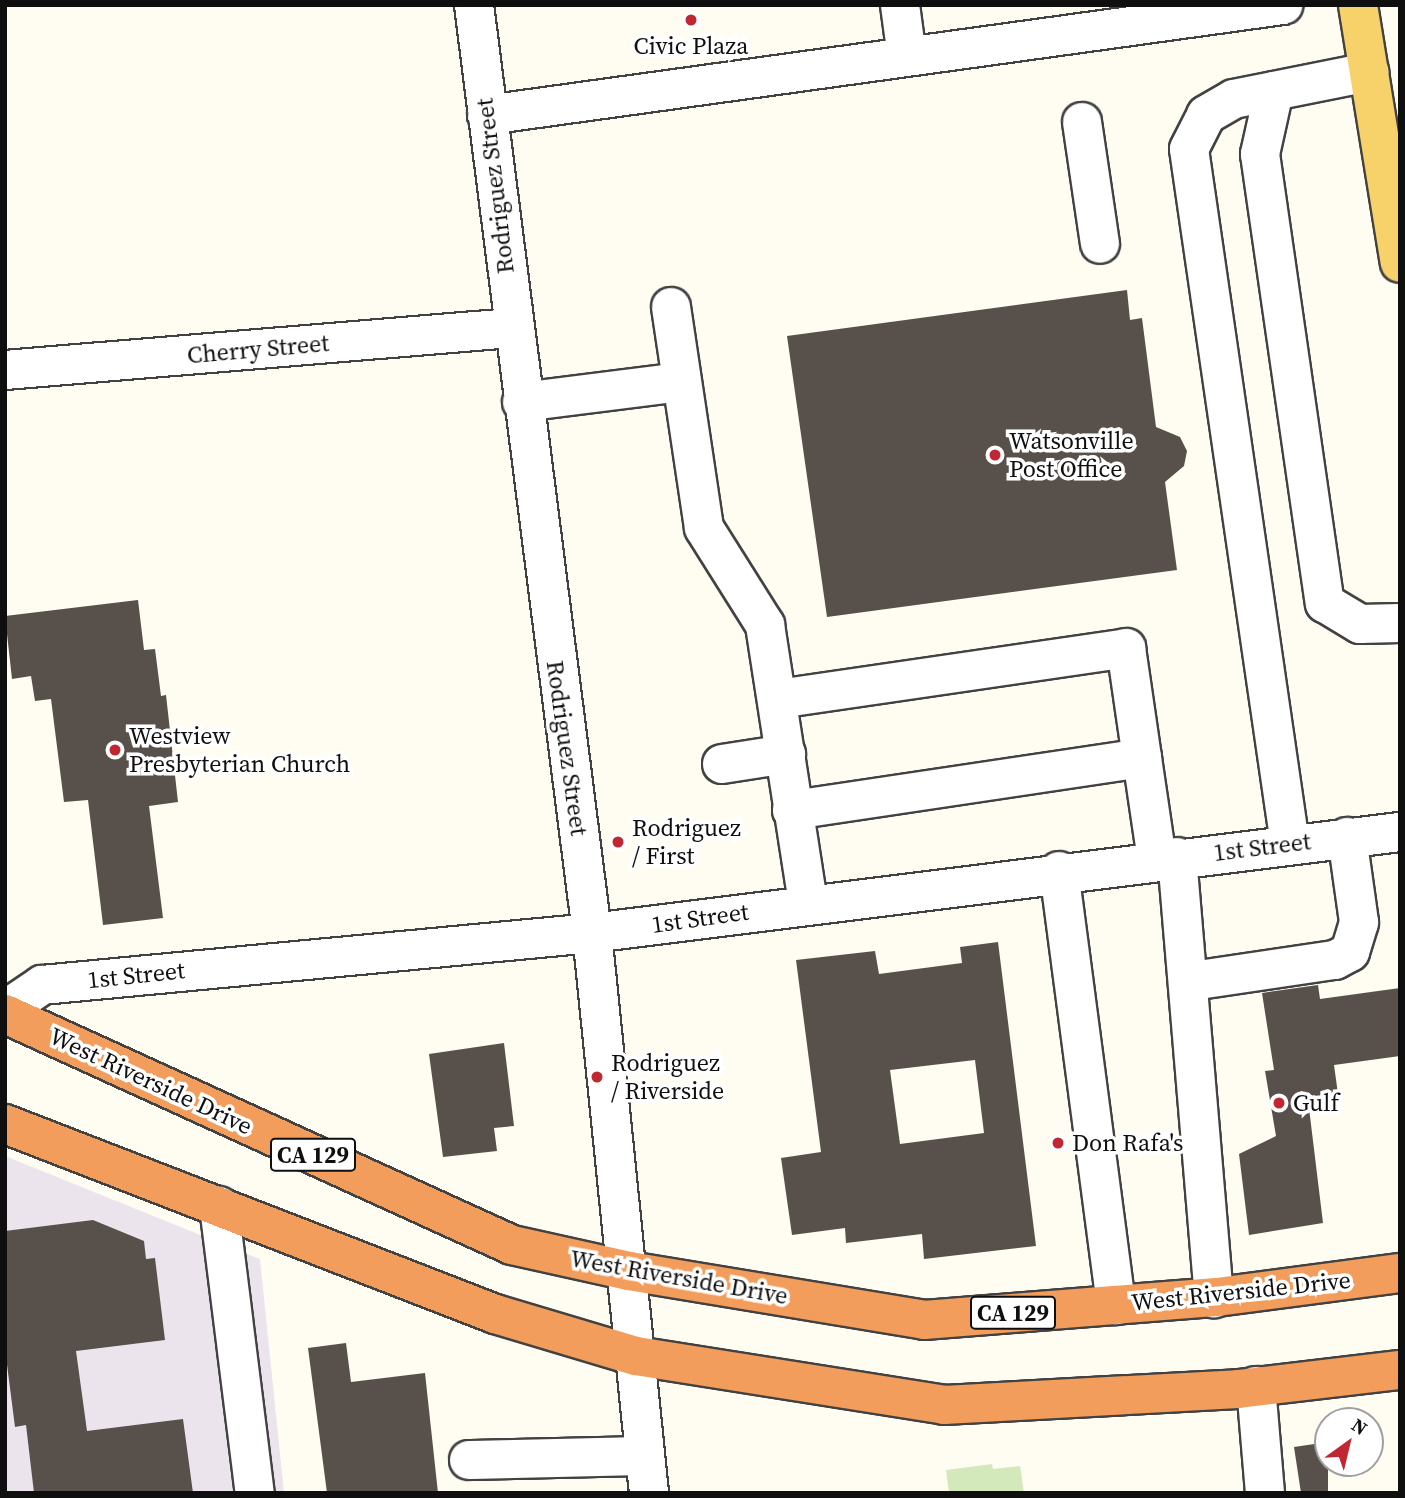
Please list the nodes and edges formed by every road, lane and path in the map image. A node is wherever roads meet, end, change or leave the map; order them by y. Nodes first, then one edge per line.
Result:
1 (474, 5) edge
2 (900, 5) edge
3 (1283, 5) edge
4 (1358, 5) edge
5 (907, 57) junction
6 (1369, 72) junction
7 (1274, 91) junction
8 (487, 116) junction
9 (1082, 122) dead end
10 (1100, 244) dead end
11 (1399, 249) edge
12 (671, 307) dead end
13 (511, 328) junction
14 (5, 370) edge
15 (681, 382) junction
16 (522, 402) junction
17 (1400, 623) edge
18 (778, 699) junction
19 (786, 754) junction
20 (1142, 758) junction
21 (722, 764) dead end
22 (792, 810) junction
23 (1400, 832) edge
24 (1347, 837) junction
25 (1290, 844) junction
26 (1167, 858) junction
27 (1059, 871) junction
28 (808, 902) junction
29 (592, 933) junction
30 (1192, 981) junction
31 (5, 1012) edge
32 (5, 1125) edge
33 (219, 1206) junction
34 (629, 1271) junction
35 (1400, 1273) edge
36 (1214, 1298) junction
37 (1116, 1305) junction
38 (636, 1356) junction
39 (1400, 1370) edge
40 (1256, 1386) junction
41 (469, 1460) dead end
42 (647, 1475) edge
43 (255, 1493) edge
44 (1265, 1493) edge

1 - 8 street, Rodriguez Street
2 - 5 street
3 - 5 street
4 - 6 main road
5 - 8 street
6 - 7 street
6 - 11 main road
7 - 17 street
7 - 25 street
8 - 13 street, Rodriguez Street
9 - 10 street
12 - 15 street
13 - 14 street, Cherry Street
13 - 16 street, Rodriguez Street
15 - 16 street
15 - 18 street
16 - 29 street, Rodriguez Street
18 - 19 street
18 - 20 street
19 - 21 street
19 - 22 street
20 - 22 street
20 - 26 street
22 - 28 street
23 - 24 street, 1st Street
24 - 25 street, 1st Street
24 - 30 street
25 - 26 street, 1st Street
26 - 27 street, 1st Street
26 - 30 street
27 - 28 street, 1st Street
27 - 37 street
28 - 29 street, 1st Street
29 - 31 street, 1st Street
29 - 34 street, Rodriguez Street
30 - 36 street
31 - 34 highway, West Riverside Drive / CA 129
32 - 33 highway
33 - 38 highway
33 - 43 street
34 - 37 highway, West Riverside Drive / CA 129
34 - 38 street, Rodriguez Street
35 - 36 highway, West Riverside Drive / CA 129
36 - 37 highway, West Riverside Drive / CA 129
38 - 40 highway
38 - 42 street, Rodriguez Street
39 - 40 highway
40 - 44 street
41 - 42 street

